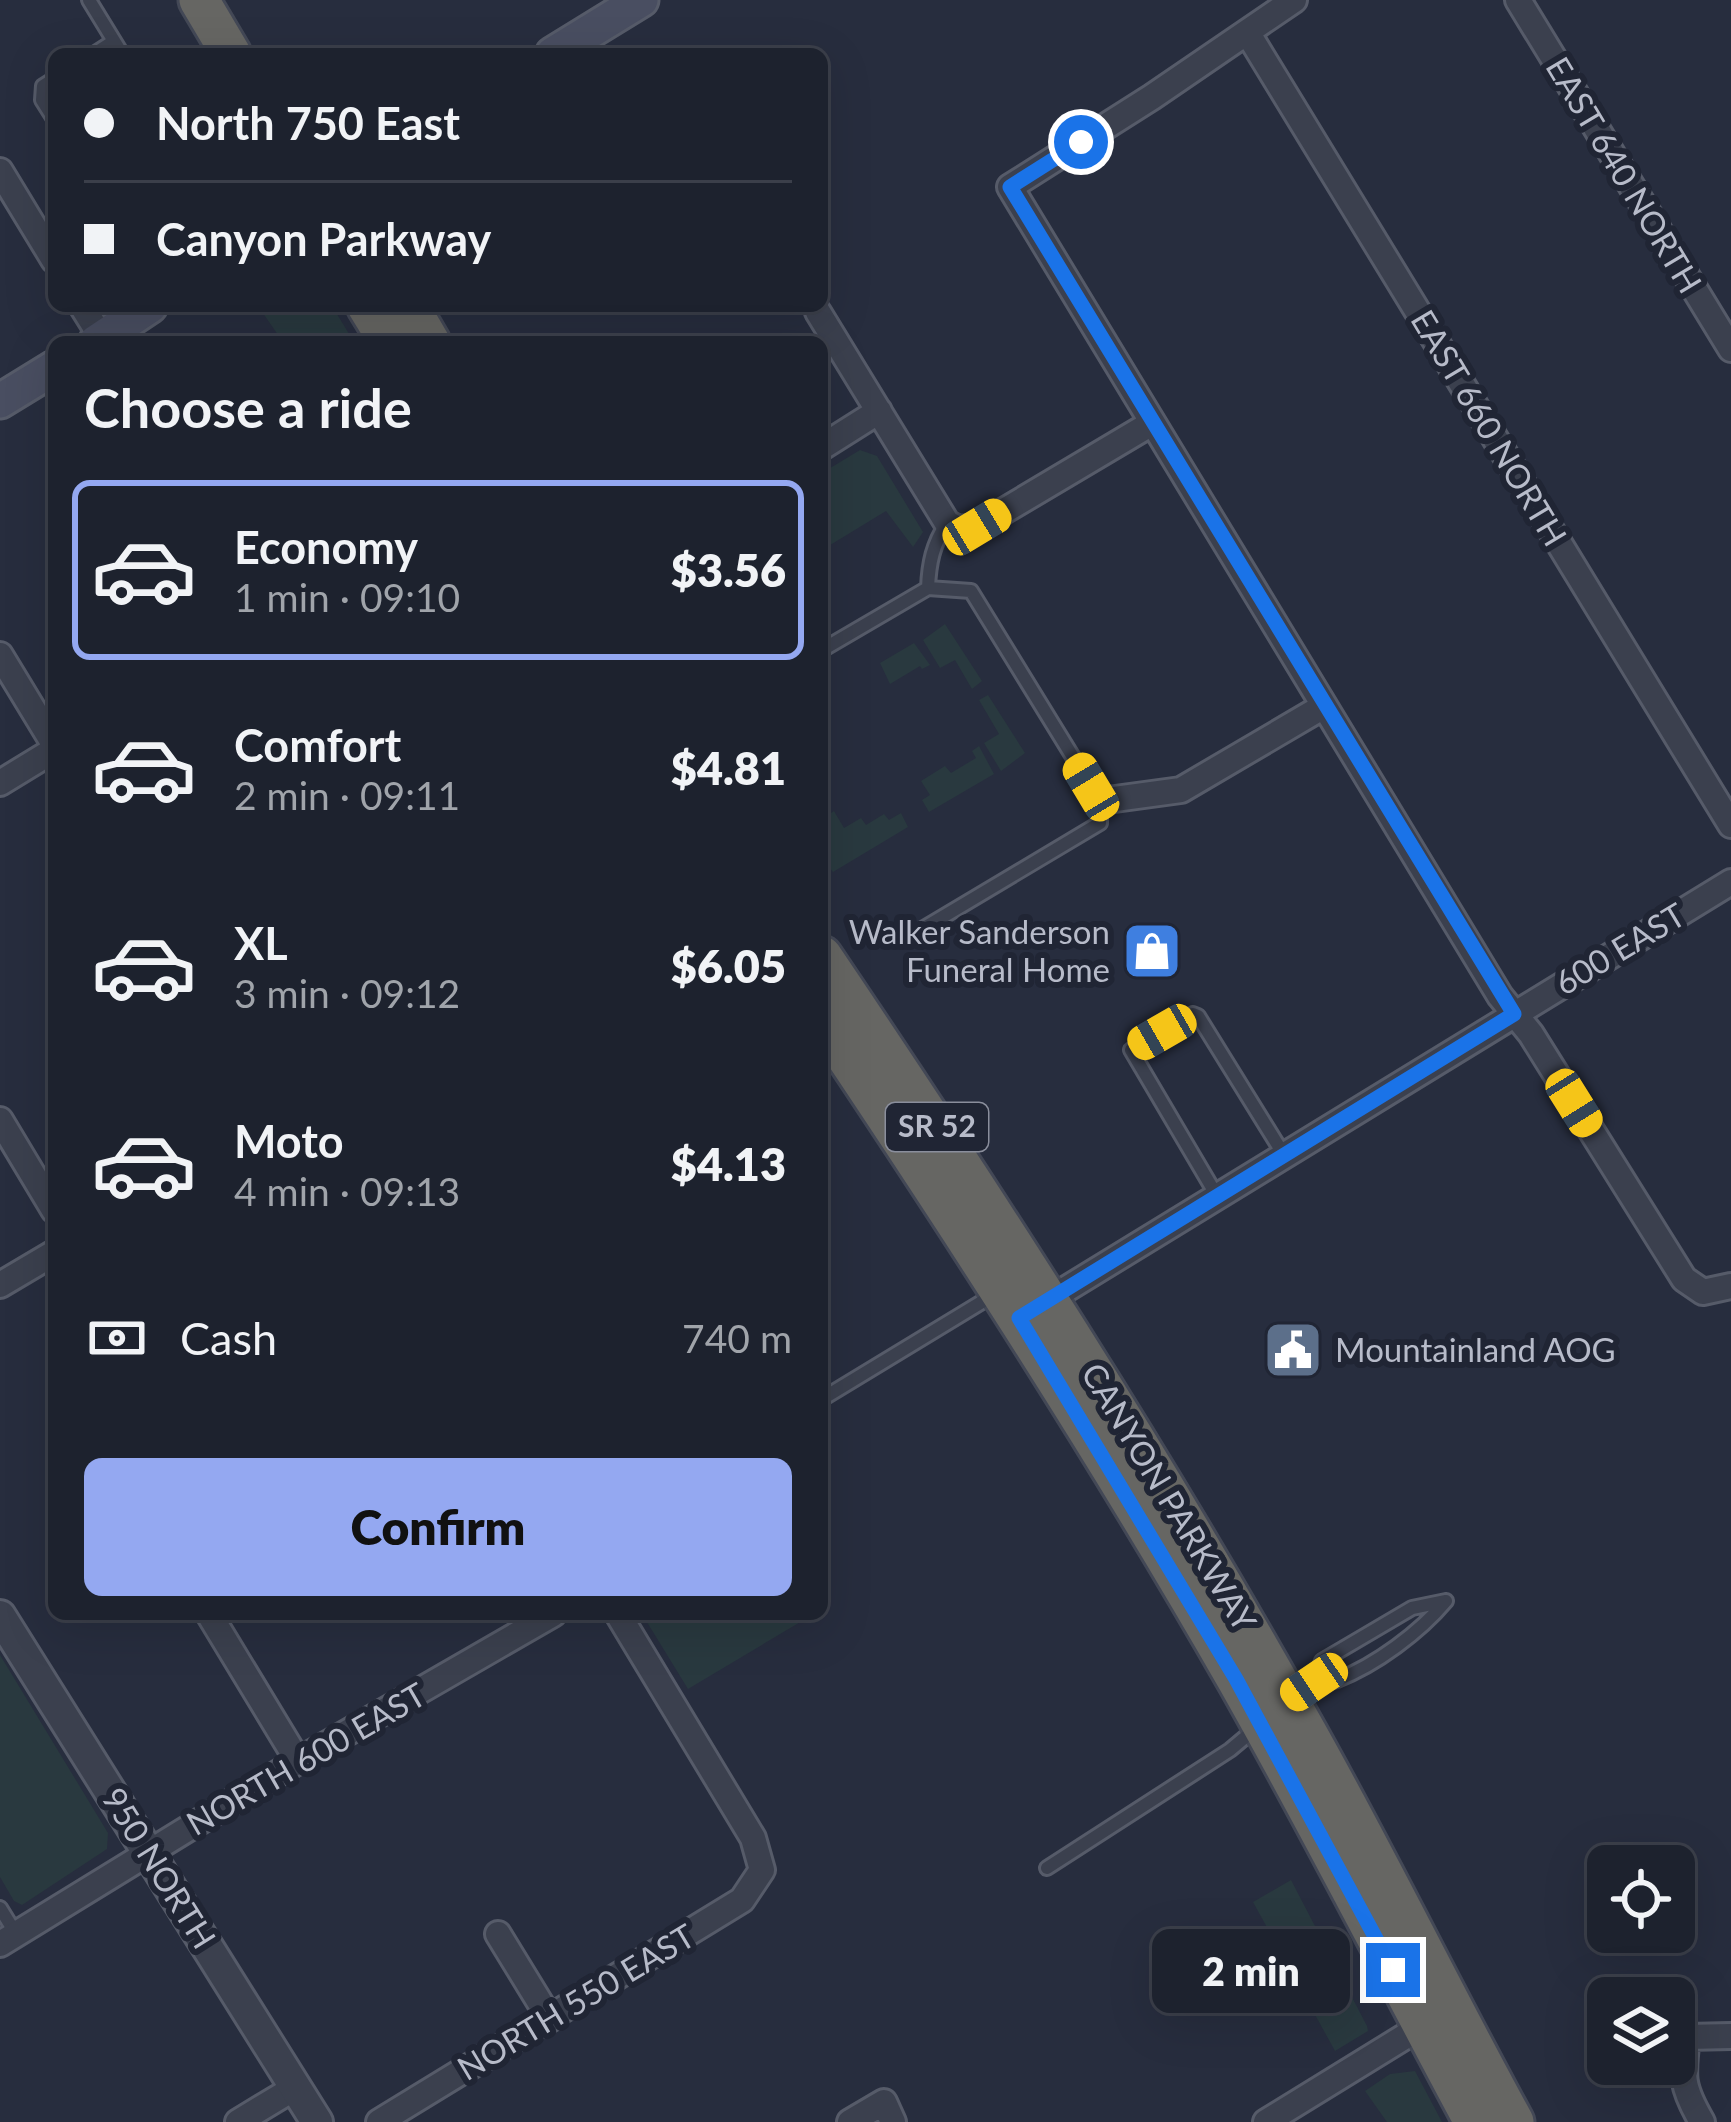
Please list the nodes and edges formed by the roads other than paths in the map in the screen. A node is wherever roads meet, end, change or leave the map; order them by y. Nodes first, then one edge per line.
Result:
1 (89, 0) edge
2 (199, 0) edge
3 (641, 0) edge
4 (1294, 0) edge
5 (1518, 0) edge
6 (1247, 32) junction
7 (118, 48) edge
8 (227, 48) edge
9 (563, 48) edge
10 (48, 83) edge
11 (48, 110) edge
12 (0, 171) edge
13 (48, 250) edge
14 (141, 312) edge
15 (818, 312) dead end
16 (105, 336) edge
17 (1731, 349) edge
18 (48, 372) edge
19 (0, 400) edge
20 (879, 411) junction
21 (1152, 423) junction
22 (828, 443) edge
23 (958, 526) junction
24 (928, 588) junction
25 (828, 646) edge
26 (0, 655) edge
27 (1324, 706) junction
28 (48, 737) edge
29 (48, 751) edge
30 (0, 783) edge
31 (1100, 801) junction
32 (1731, 825) edge
33 (1731, 882) edge
34 (904, 940) dead end
35 (828, 966) edge
36 (1514, 1014) junction
37 (828, 1029) edge
38 (0, 1120) edge
39 (1284, 1155) junction
40 (1217, 1196) junction
41 (48, 1200) edge
42 (48, 1256) edge
43 (0, 1285) edge
44 (1731, 1286) edge
45 (1023, 1302) junction
46 (828, 1396) edge
47 (213, 1620) edge
48 (543, 1620) edge
49 (622, 1620) edge
50 (2, 1622) edge
51 (1288, 1702) junction
52 (298, 1761) junction
53 (149, 1851) junction
54 (1047, 1868) dead end
55 (0, 1908) edge
56 (498, 1934) dead end
57 (8, 1939) edge
58 (550, 2019) junction
59 (1422, 2026) junction
60 (1731, 2036) edge
61 (296, 2087) junction
62 (888, 2112) edge
63 (238, 2122) edge
64 (316, 2122) edge
65 (379, 2122) edge
66 (850, 2122) edge
67 (1266, 2122) edge
68 (1474, 2122) edge
69 (1514, 2122) edge
70 (1702, 2122) edge

1 - 7 lane
2 - 8 highway
3 - 9 main road
4 - 6 street
5 - 17 street, EAST 640 NORTH
6 - 21 street
6 - 32 street, EAST 660 NORTH
10 - 11 lane
12 - 13 street
14 - 16 main road
15 - 20 street
18 - 19 main road
20 - 22 street
20 - 23 street
21 - 23 street
21 - 27 street
23 - 24 lane
24 - 25 lane
24 - 31 lane
26 - 28 street
27 - 31 street
27 - 36 street
29 - 30 street
31 - 34 lane
33 - 36 street, 600 EAST
35 - 45 highway, CANYON PARKWAY / SR 52
36 - 39 street, 600 EAST
36 - 44 street
37 - 45 highway, CANYON PARKWAY / SR 52
38 - 41 street
39 - 40 street, 600 EAST
39 - 40 lane
40 - 45 street, 600 EAST
42 - 43 street
45 - 46 lane
45 - 51 highway, CANYON PARKWAY / SR 52
47 - 52 street
48 - 52 street, NORTH 600 EAST
49 - 58 street, NORTH 550 EAST
50 - 53 street, 950 NORTH
51 - 51 lane
51 - 54 lane
51 - 59 highway, CANYON PARKWAY / SR 52
51 - 69 highway, CANYON PARKWAY / SR 52
52 - 53 street, NORTH 600 EAST
53 - 57 street, NORTH 600 EAST
53 - 61 street, 950 NORTH
55 - 57 lane
56 - 58 street
58 - 65 street, NORTH 550 EAST
59 - 67 street
59 - 68 highway, CANYON PARKWAY / SR 52
60 - 70 street
61 - 63 street
61 - 64 street, 950 NORTH
62 - 66 street

